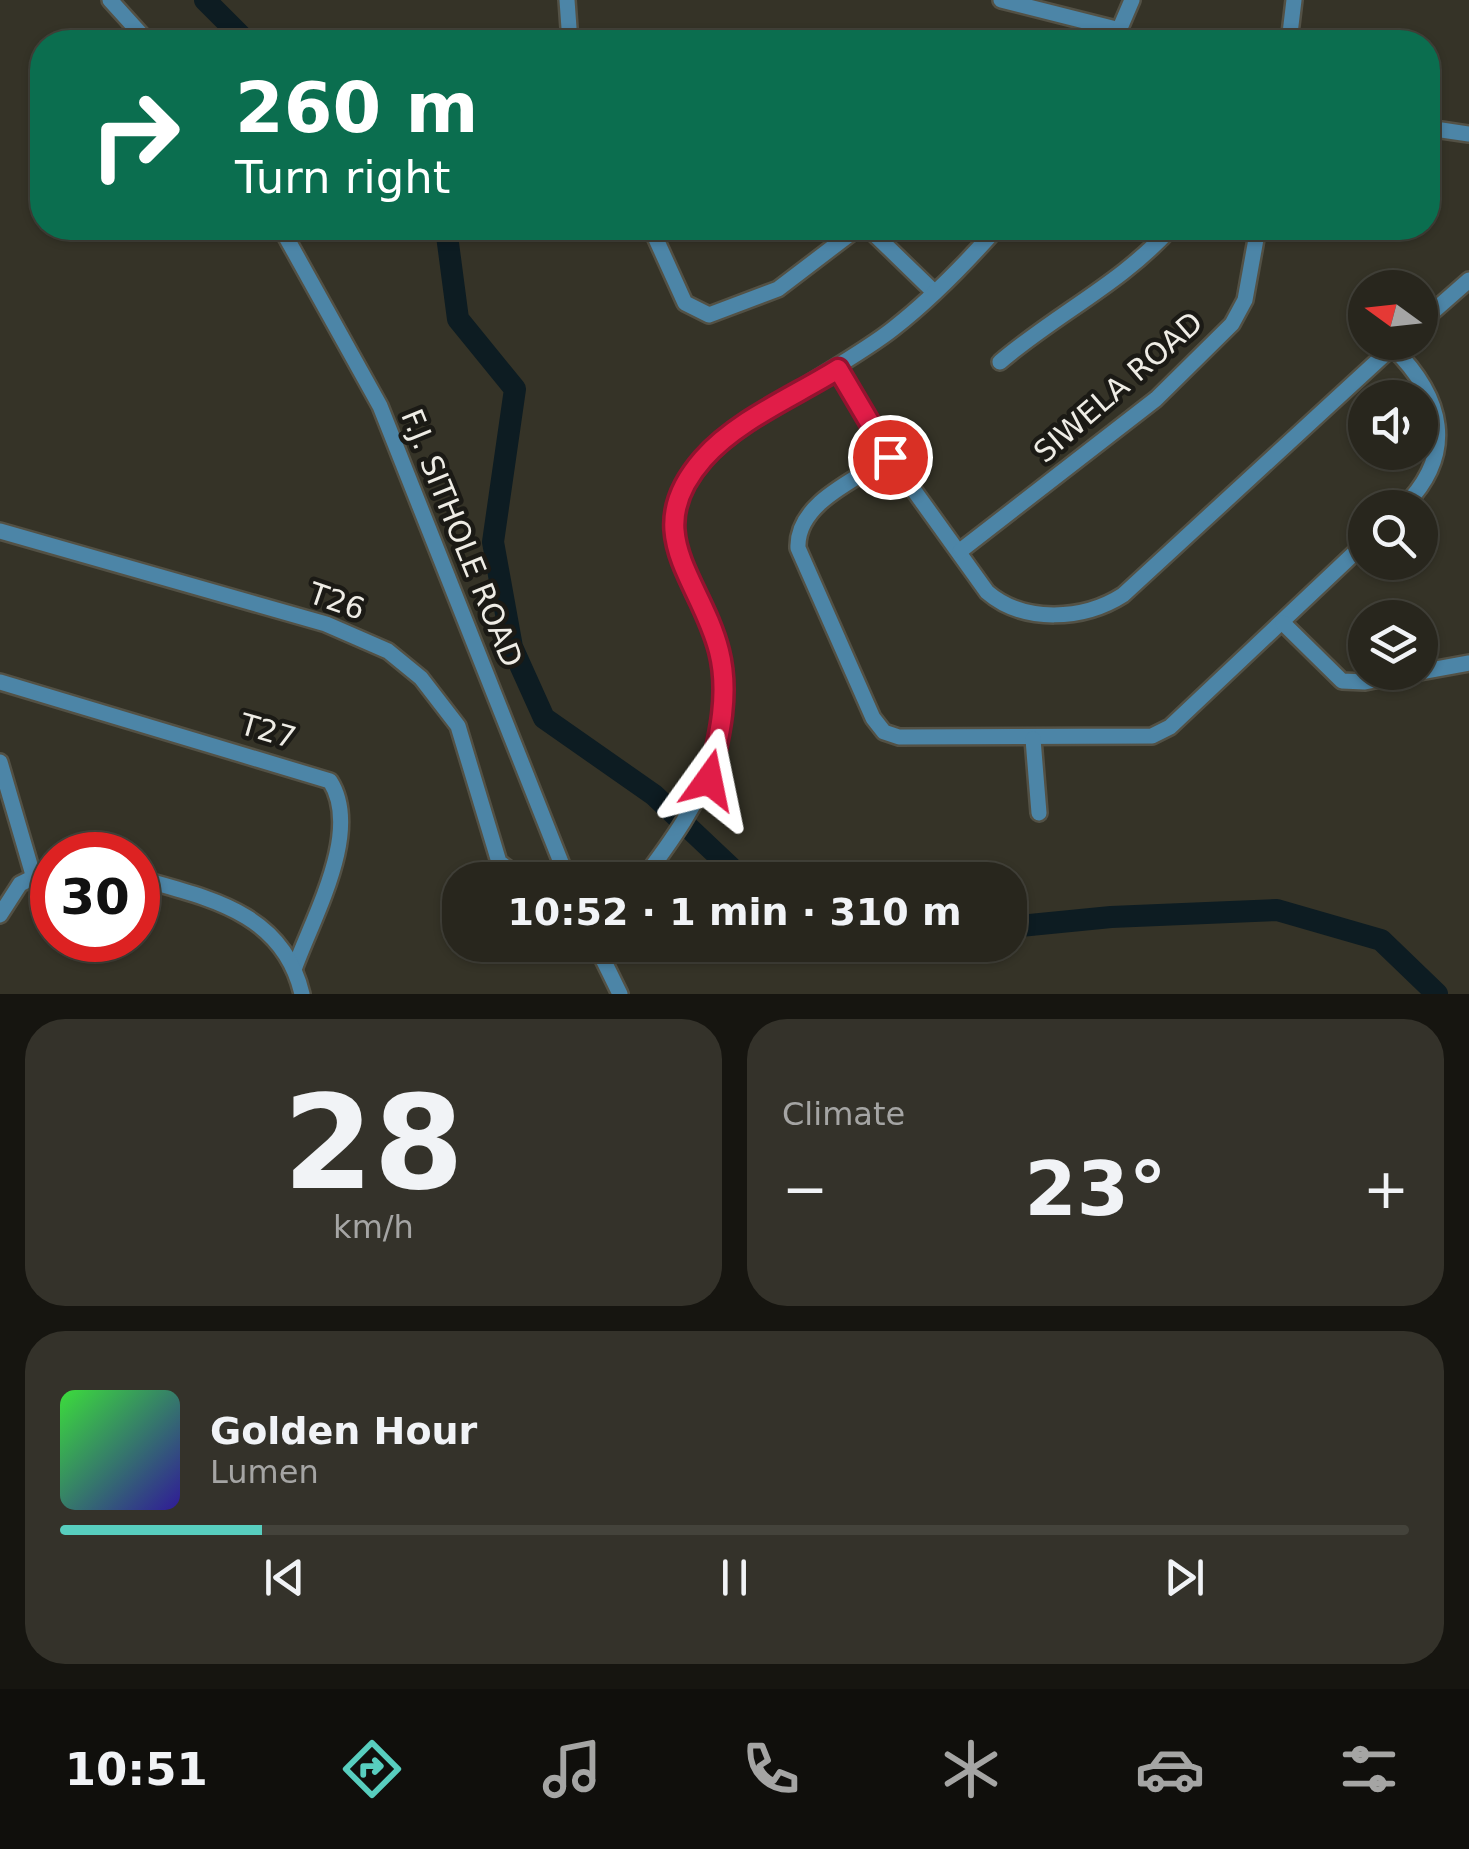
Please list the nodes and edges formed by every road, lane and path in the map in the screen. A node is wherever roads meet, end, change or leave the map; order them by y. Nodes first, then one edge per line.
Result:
1 (110, 0) edge
2 (567, 0) edge
3 (1002, 0) edge
4 (1132, 0) edge
5 (1294, 0) edge
6 (137, 30) edge
7 (569, 30) edge
8 (1098, 30) edge
9 (1120, 30) edge
10 (1290, 30) edge
11 (1440, 130) edge
12 (1469, 134) edge
13 (287, 240) edge
14 (657, 240) edge
15 (842, 240) edge
16 (881, 240) edge
17 (985, 240) edge
18 (1159, 240) edge
19 (1256, 240) edge
20 (1469, 280) edge
21 (933, 290) junction
22 (1438, 307) edge
23 (1379, 360) edge
24 (1408, 360) edge
25 (1000, 362) dead end
26 (838, 369) junction
27 (890, 457) junction
28 (1417, 490) edge
29 (0, 531) edge
30 (960, 551) junction
31 (1348, 559) edge
32 (1282, 622) junction
33 (1469, 663) edge
34 (1438, 668) edge
35 (1348, 681) edge
36 (0, 682) edge
37 (1033, 739) junction
38 (0, 762) edge
39 (1038, 813) dead end
40 (499, 862) edge
41 (556, 862) edge
42 (656, 862) edge
43 (30, 865) edge
44 (30, 878) edge
45 (1, 879) edge
46 (160, 884) edge
47 (13, 892) junction
48 (0, 915) edge
49 (604, 962) edge
50 (295, 967) junction
51 (302, 994) edge
52 (620, 994) edge

1 - 6 street
2 - 7 street
3 - 8 street
4 - 9 street
5 - 10 street
11 - 12 street
13 - 41 street, F.J. SITHOLE ROAD
14 - 15 street
16 - 21 street
17 - 21 street
18 - 25 street
19 - 30 street, SIWELA ROAD
20 - 22 street
21 - 26 street
23 - 30 street
24 - 28 street
26 - 27 street
26 - 42 street
27 - 30 street
27 - 37 street
29 - 40 street, T26
31 - 32 street
32 - 35 street
32 - 37 street
33 - 34 street
36 - 50 street, T27
37 - 39 street
38 - 43 street
44 - 47 street
45 - 47 street
46 - 50 street
47 - 48 street
49 - 52 street
50 - 51 street

